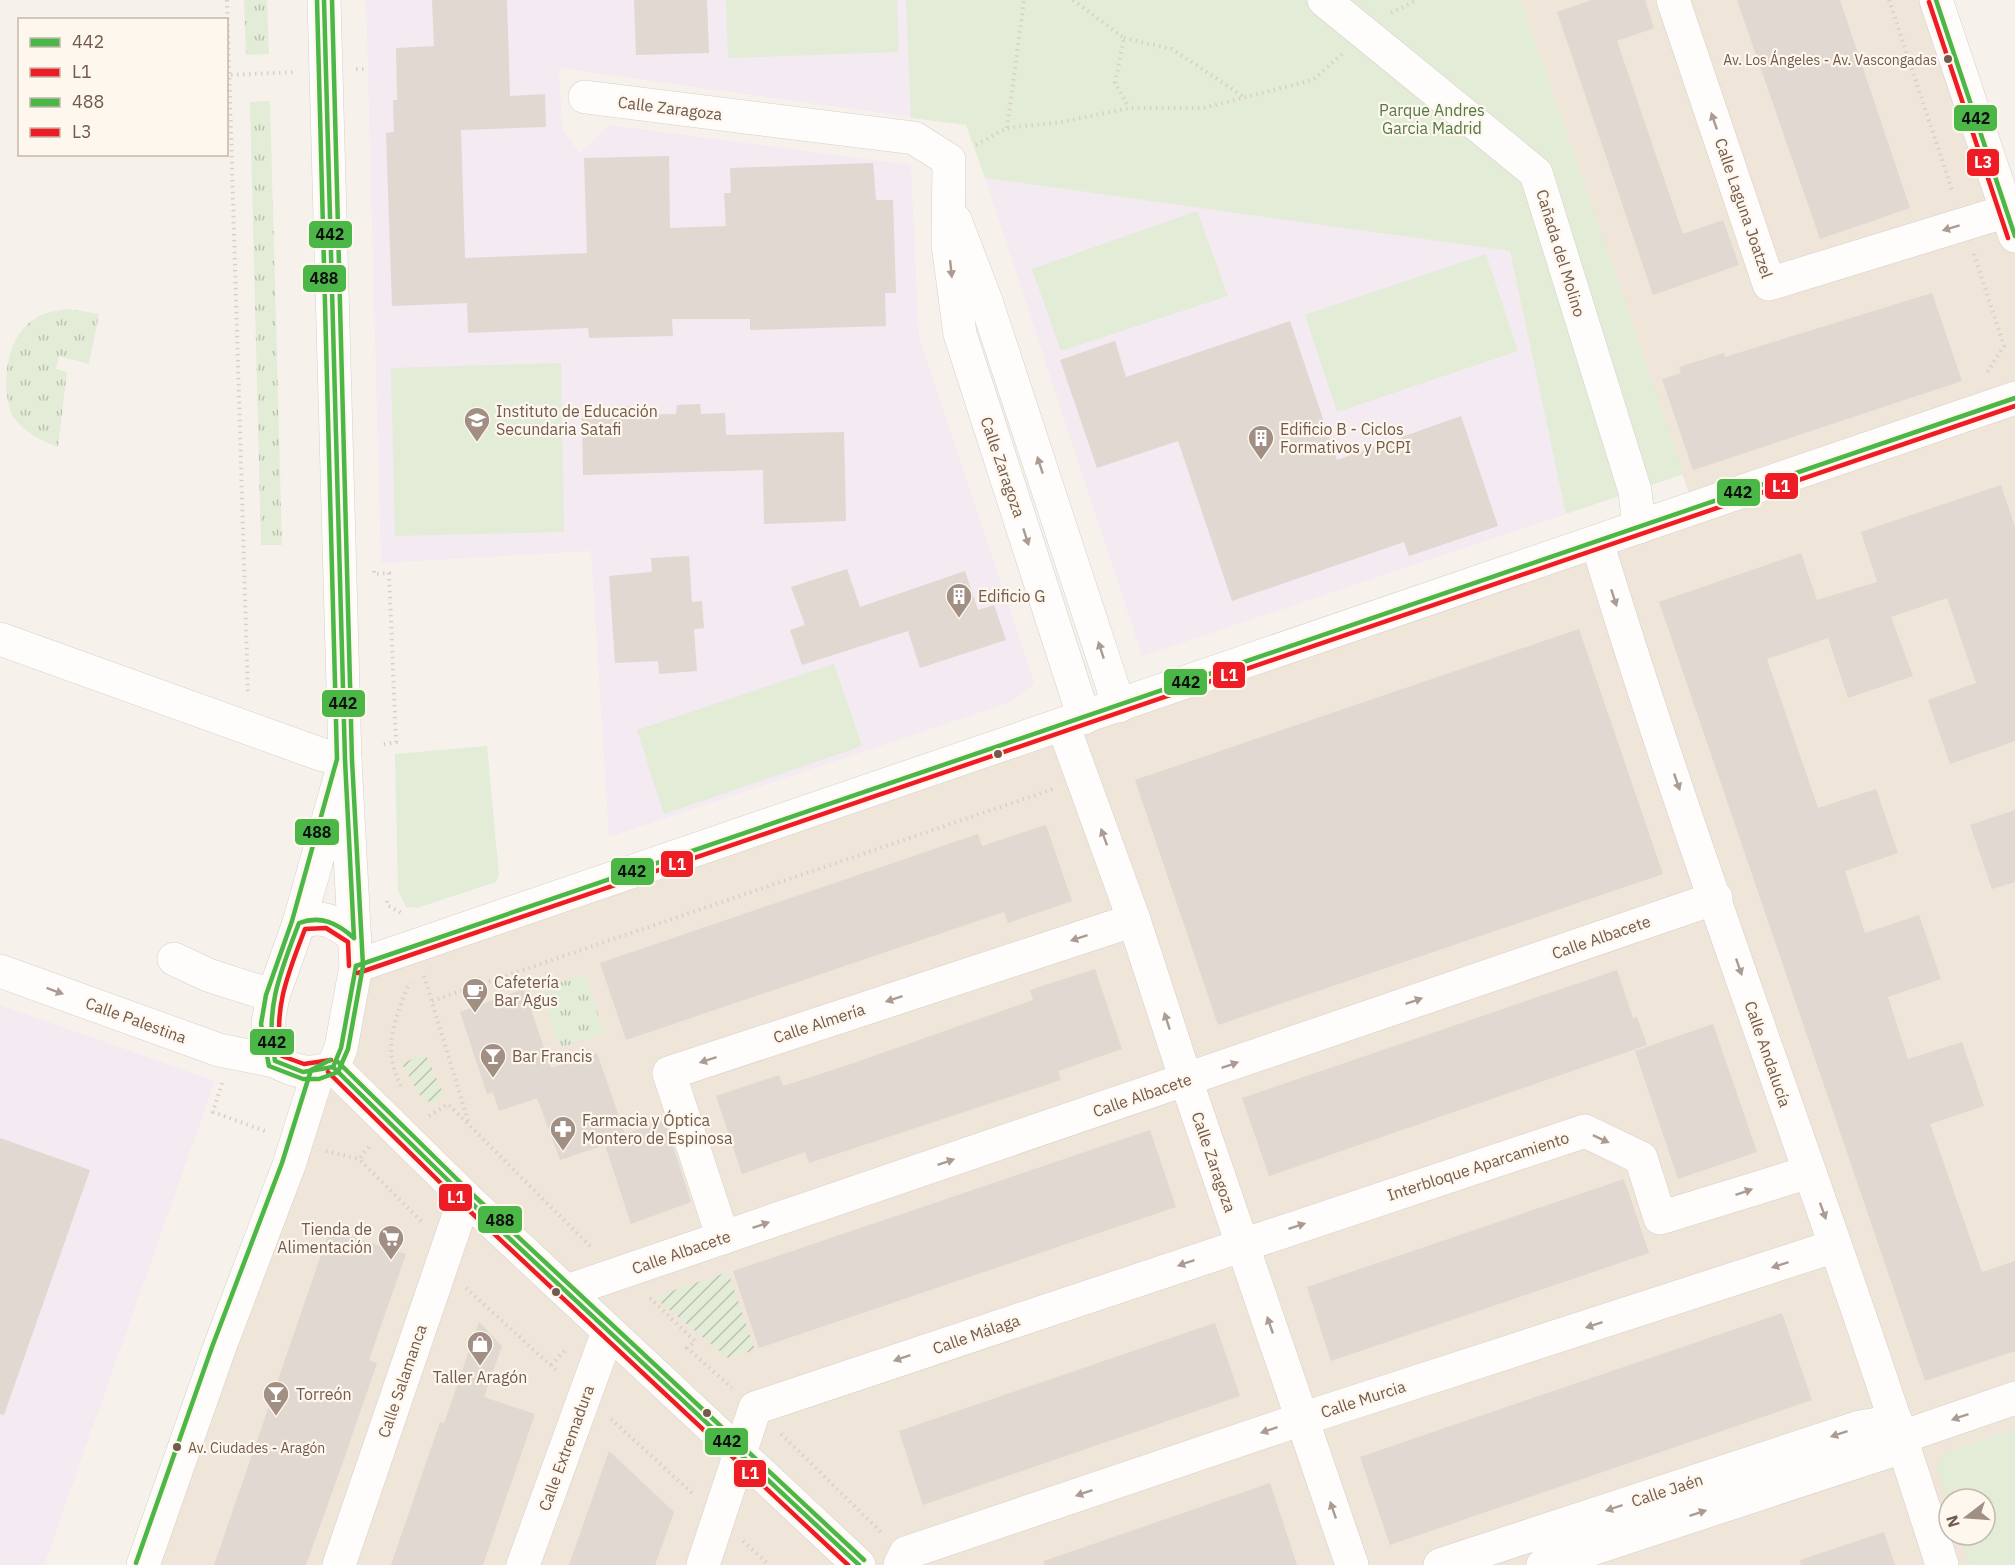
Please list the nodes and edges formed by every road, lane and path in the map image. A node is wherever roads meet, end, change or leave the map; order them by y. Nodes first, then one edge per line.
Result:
1 (227, 0) edge
2 (324, 0) edge
3 (1024, 0) edge
4 (1073, 0) edge
5 (1324, 0) edge
6 (1417, 0) edge
7 (1673, 0) edge
8 (1936, 0) edge
9 (228, 18) edge
10 (1365, 32) junction
11 (228, 33) edge
12 (1124, 38) junction
13 (585, 97) dead end
14 (1244, 98) junction
15 (1129, 108) junction
16 (1007, 128) junction
17 (949, 160) junction
18 (950, 211) junction
19 (2011, 224) edge
20 (2015, 398) edge
21 (1640, 527) junction
22 (1597, 542) junction
23 (0, 639) edge
24 (1119, 706) junction
25 (1074, 721) junction
26 (249, 729) junction
27 (345, 760) junction
28 (1083, 779) junction
29 (387, 897) dead end
30 (1716, 898) junction
31 (1134, 920) junction
32 (299, 923) junction
33 (416, 947) junction
34 (355, 952) junction
35 (174, 959) dead end
36 (0, 971) edge
37 (273, 996) junction
38 (432, 1001) junction
39 (275, 1061) junction
40 (325, 1070) junction
41 (1186, 1080) junction
42 (405, 1094) dead end
43 (470, 1125) dead end
44 (1809, 1172) junction
45 (465, 1197) junction
46 (723, 1238) junction
47 (1242, 1244) junction
48 (1835, 1246) junction
49 (567, 1291) junction
50 (608, 1332) junction
51 (2015, 1398) edge
52 (1302, 1419) junction
53 (1901, 1434) junction
54 (742, 1453) junction
55 (143, 1565) edge
56 (339, 1565) edge
57 (524, 1565) edge
58 (703, 1565) edge
59 (859, 1565) edge
60 (900, 1565) edge
61 (1352, 1565) edge
62 (1440, 1565) edge
63 (1543, 1565) edge
64 (1942, 1565) edge

1 - 9 path
2 - 27 street
3 - 16 path
4 - 12 path
5 - 10 street, Cañada del Molino
6 - 10 path
19 -> 7 street, Calle Laguna Joatzel
8 - 19 street
10 - 14 path
10 - 21 street, Cañada del Molino
11 - 26 path
12 - 14 path
12 - 15 path
13 - 17 street, Calle Zaragoza
14 - 15 path
15 - 16 path
16 - 17 path
17 - 18 street, Calle Zaragoza
24 -> 18 street, Calle Zaragoza
18 -> 25 street, Calle Zaragoza
20 - 21 street
21 - 22 street
22 - 24 street
22 -> 30 street, Calle Andalucía
23 - 26 street
24 - 25 street
25 - 28 street, Calle Zaragoza
25 - 33 street
26 - 27 street
27 - 32 street
27 - 34 street
31 -> 28 street, Calle Zaragoza
28 - 38 path
29 - 33 path
41 -> 30 street, Calle Albacete
30 -> 44 street, Calle Andalucía
41 -> 31 street, Calle Zaragoza
31 -> 46 street, Calle Almería
32 - 34 street
32 - 37 street
33 - 34 street
34 - 40 street
35 - 37 street
36 -> 39 street, Calle Palestina
37 - 39 street
38 - 42 path
38 - 43 path
39 - 40 street, Calle Palestina
40 - 45 street
40 - 55 street
46 -> 41 street, Calle Albacete
41 - 47 street, Calle Zaragoza
47 -> 44 street, Interbloque Aparcamiento
44 -> 48 street, Calle Andalucía
45 - 49 street
45 - 56 street, Calle Salamanca
46 - 49 street, Calle Albacete
52 -> 47 street, Calle Zaragoza
47 -> 54 street, Calle Málaga
48 -> 52 street, Calle Murcia
48 - 53 street, Calle Andalucía
49 - 50 street
50 - 54 street
50 - 57 street, Calle Extremadura
51 -> 53 street
52 -> 60 street, Calle Murcia
61 -> 52 street, Calle Zaragoza
53 -> 62 street, Calle Jaén
63 -> 53 street, Calle Jaén
53 - 64 street, Calle Andalucía
54 - 58 street
54 - 59 street

